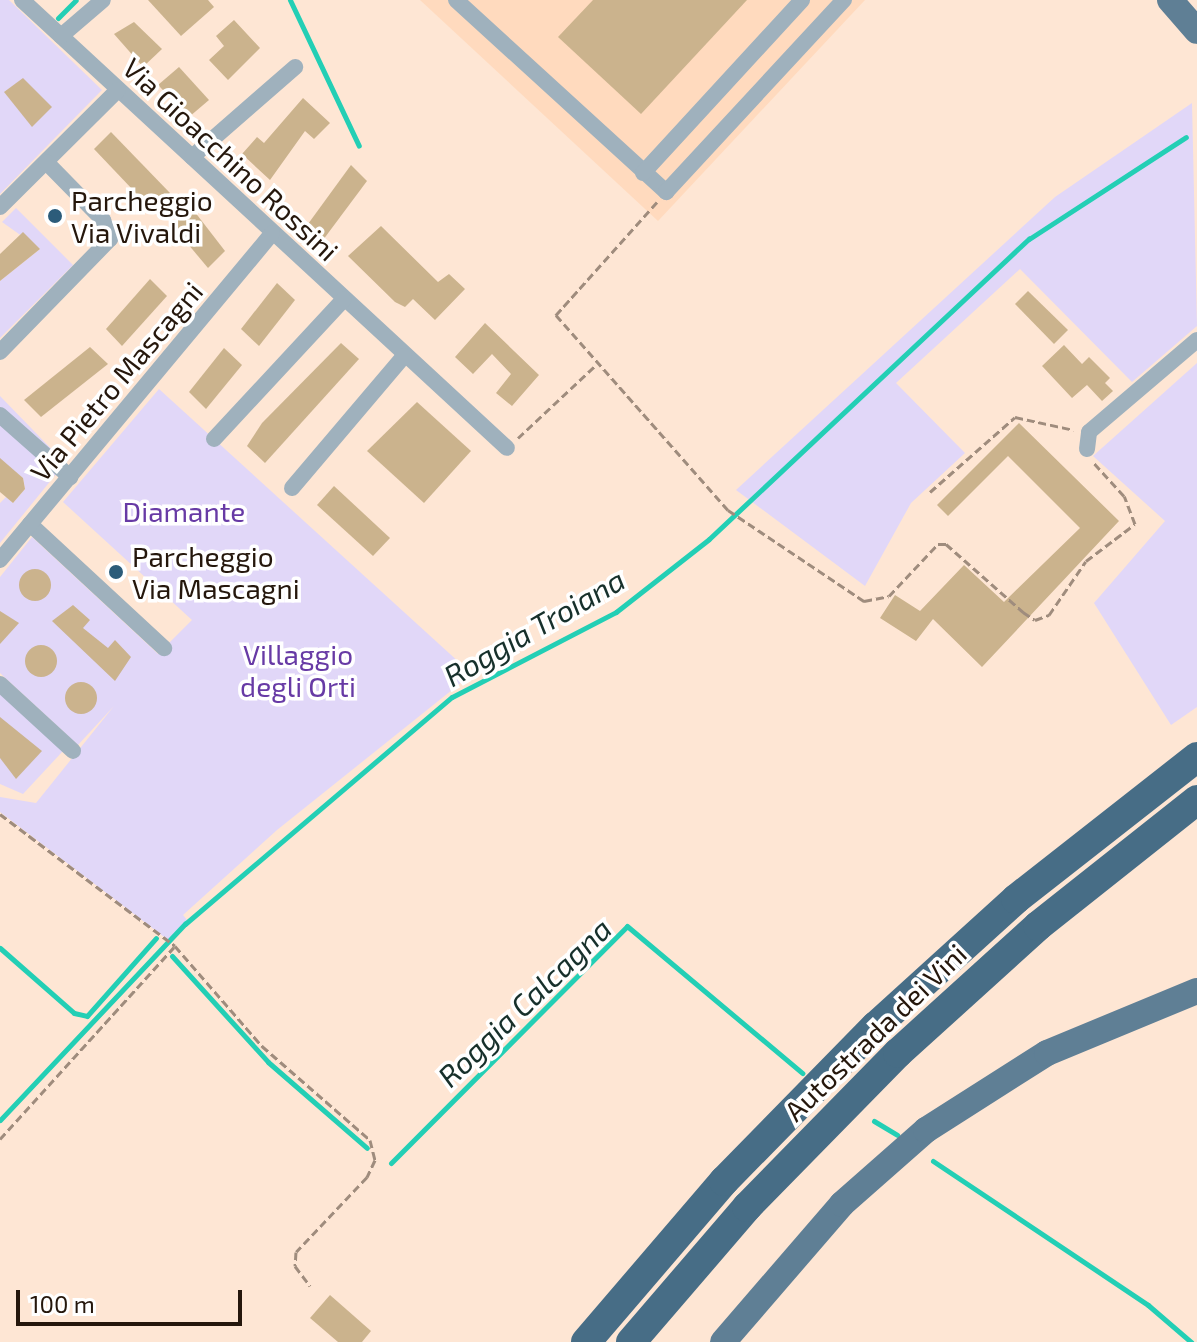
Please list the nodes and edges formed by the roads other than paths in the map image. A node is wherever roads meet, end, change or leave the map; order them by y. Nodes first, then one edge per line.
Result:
1 (22, 0) edge
2 (103, 0) edge
3 (456, 0) edge
4 (802, 0) edge
5 (844, 0) edge
6 (1170, 0) edge
7 (825, 21) junction
8 (1197, 31) edge
9 (61, 36) junction
10 (295, 67) dead end
11 (118, 90) junction
12 (192, 157) junction
13 (46, 162) junction
14 (643, 173) junction
15 (0, 207) edge
16 (272, 234) junction
17 (343, 300) junction
18 (1197, 340) edge
19 (0, 352) edge
20 (404, 356) junction
21 (0, 415) edge
22 (214, 439) dead end
23 (1088, 441) road end
24 (507, 448) road end
25 (70, 477) junction
26 (292, 488) dead end
27 (30, 524) junction
28 (0, 560) edge
29 (164, 648) dead end
30 (0, 684) edge
31 (73, 751) dead end
32 (1197, 757) edge
33 (1197, 800) edge
34 (1197, 991) edge
35 (586, 1342) edge
36 (631, 1342) edge
37 (723, 1342) edge

1 - 9 street, Via Gioacchino Rossini
2 - 9 street
3 - 14 street
4 - 7 street
4 - 14 street
5 - 7 street
6 - 8 main road
7 - 14 street
9 - 11 street, Via Gioacchino Rossini
10 - 12 street
11 - 12 street, Via Gioacchino Rossini
11 - 13 street
12 - 16 street, Via Gioacchino Rossini
13 - 15 street
13 - 19 street
16 - 17 street, Via Gioacchino Rossini
16 - 25 street, Via Pietro Mascagni
17 - 20 street, Via Gioacchino Rossini
17 - 22 street
18 - 23 street
20 - 24 street, Via Gioacchino Rossini
20 - 26 street
21 - 25 street
25 - 27 street, Via Pietro Mascagni
27 - 28 street, Via Pietro Mascagni
27 - 29 street, Via Pietro Mascagni
30 - 31 street
32 - 35 highway, Autostrada dei Vini
33 - 36 highway, Autostrada dei Vini
34 - 37 main road

